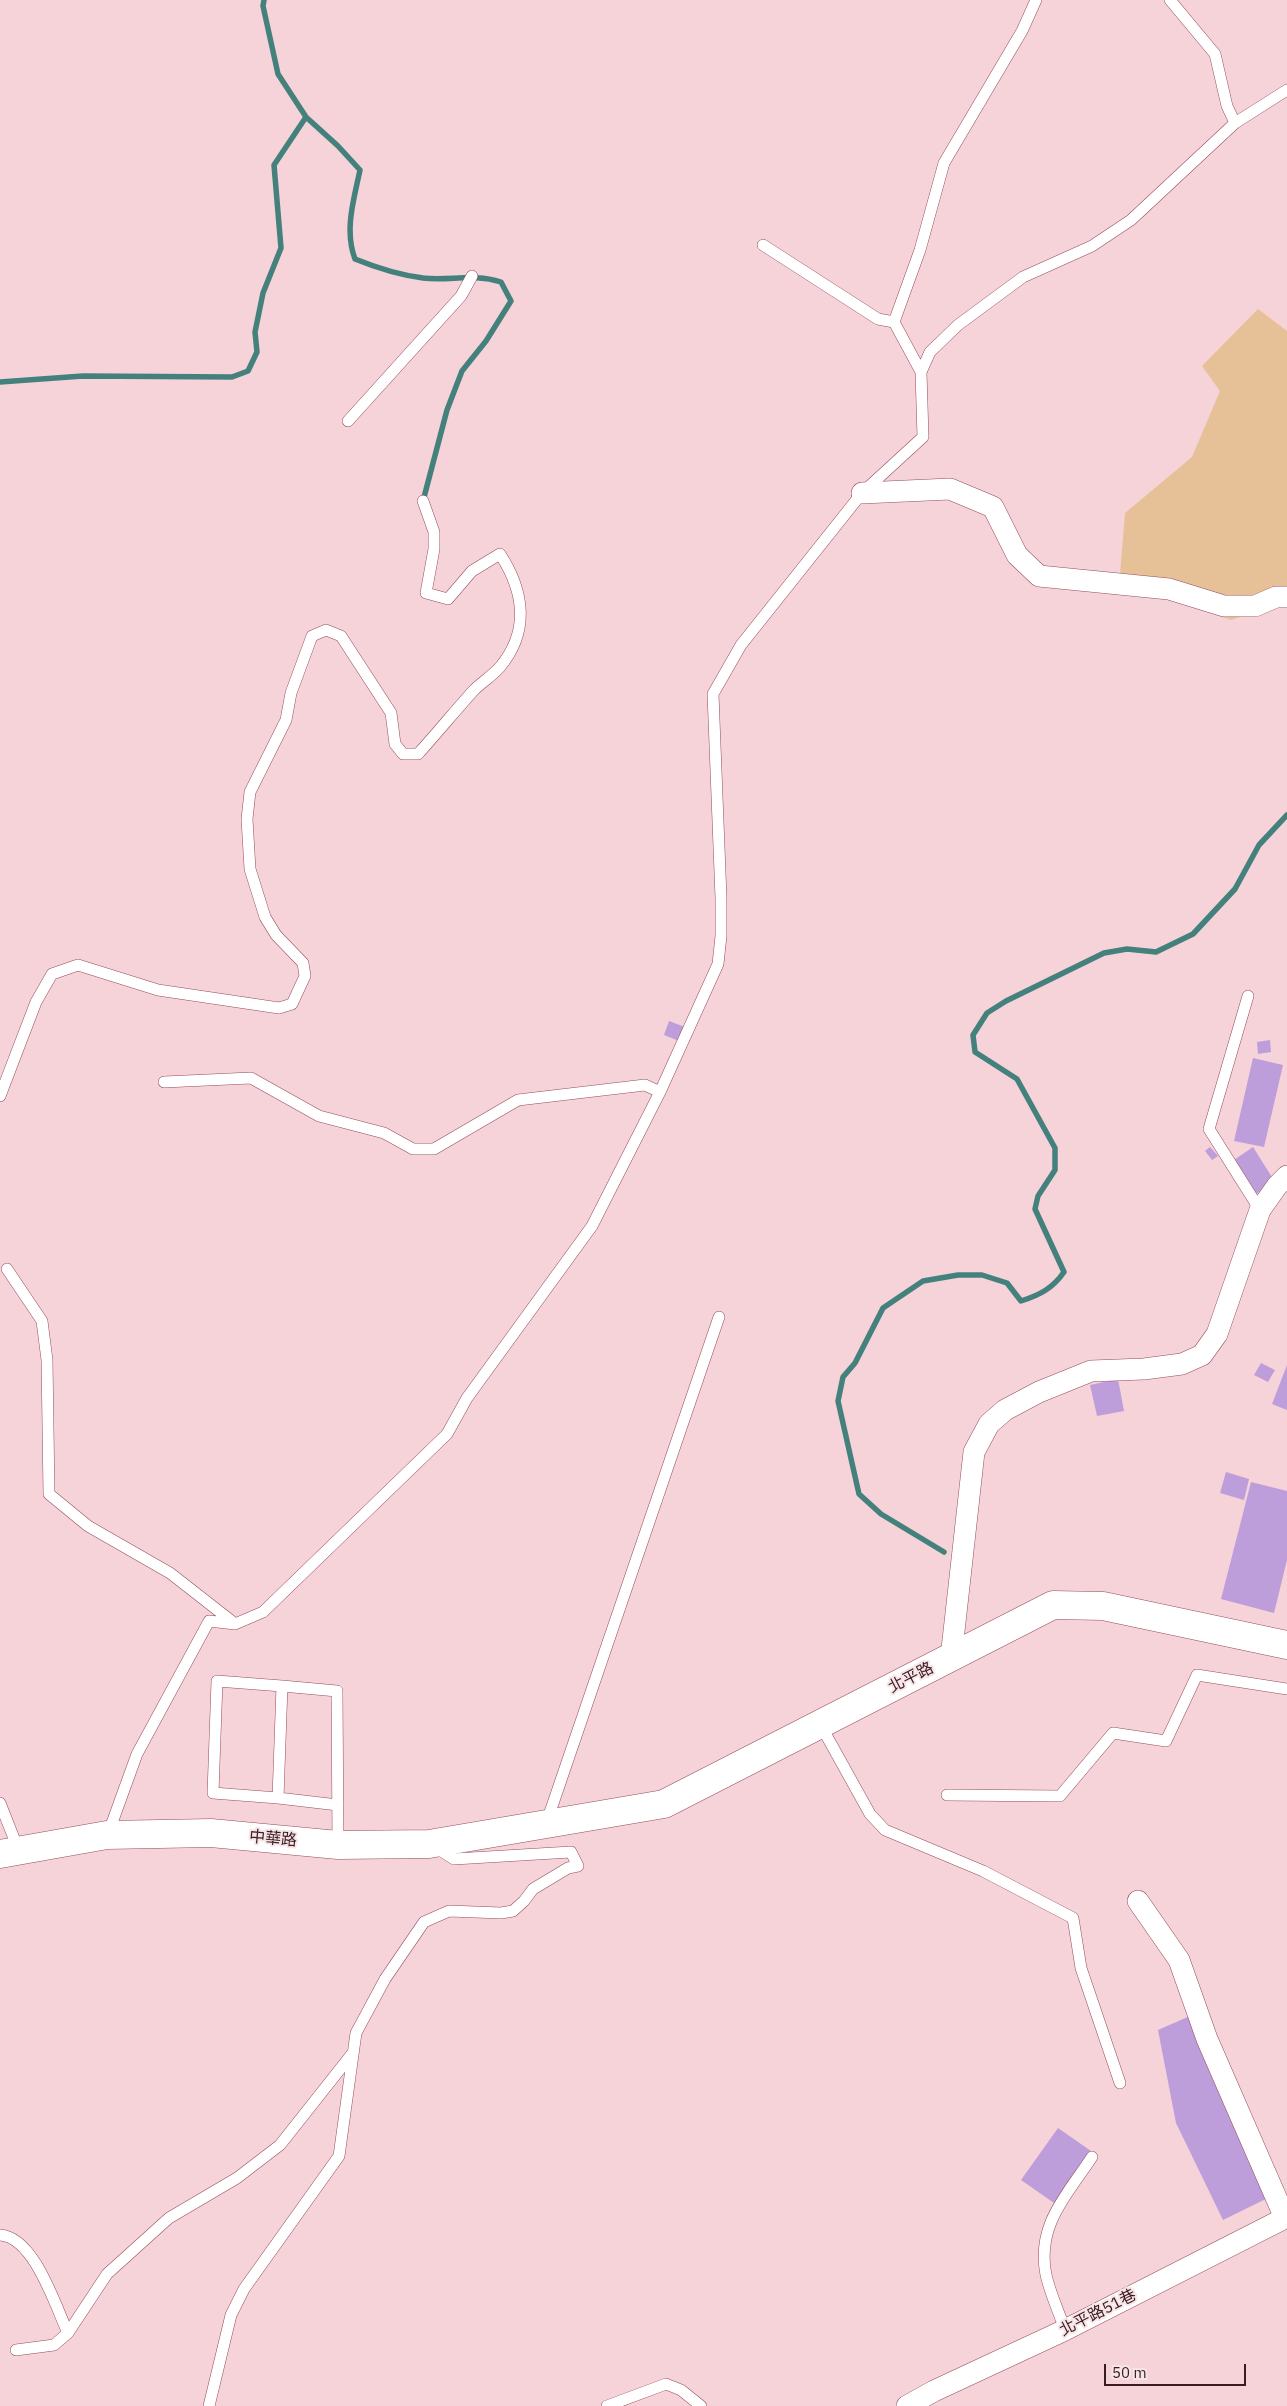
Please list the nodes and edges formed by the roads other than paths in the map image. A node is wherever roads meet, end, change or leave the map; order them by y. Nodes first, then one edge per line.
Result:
1 (1036, 0) edge
2 (1170, 0) edge
3 (1287, 90) edge
4 (1235, 123) junction
5 (763, 245) dead end
6 (472, 276) dead end
7 (894, 322) junction
8 (921, 372) junction
9 (348, 421) dead end
10 (862, 493) junction
11 (423, 501) dead end
12 (1287, 597) edge
13 (1248, 996) dead end
14 (164, 1082) dead end
15 (660, 1092) junction
16 (0, 1096) edge
17 (1287, 1176) edge
18 (1260, 1210) junction
19 (7, 1269) dead end
20 (719, 1317) dead end
21 (235, 1624) junction
22 (1287, 1644) edge
23 (952, 1658) junction
24 (282, 1686) junction
25 (1287, 1689) edge
26 (820, 1724) junction
27 (947, 1795) dead end
28 (278, 1798) junction
29 (0, 1803) edge
30 (338, 1805) junction
31 (545, 1826) junction
32 (107, 1835) junction
33 (429, 1844) junction
34 (338, 1845) junction
35 (10, 1852) edge
36 (1138, 1901) dead end
37 (352, 2054) junction
38 (1120, 2083) dead end
39 (1092, 2157) dead end
40 (1286, 2217) edge
41 (0, 2236) edge
42 (1065, 2330) junction
43 (68, 2333) junction
44 (16, 2350) dead end
45 (209, 2406) edge
46 (607, 2406) edge
47 (701, 2406) edge
48 (907, 2406) edge

1 - 7 lane
2 - 4 lane
3 - 4 lane
4 - 8 lane
5 - 7 lane
6 - 9 lane
7 - 8 lane
8 - 10 lane
10 - 12 street
10 - 15 lane
11 - 16 lane
13 - 18 lane
14 - 15 lane
15 - 21 lane
17 - 18 street
18 - 23 street
19 - 21 lane
20 - 31 lane
21 - 32 lane
22 - 23 street, 北平路
23 - 26 street, 北平路
24 - 28 lane
24 - 28 lane
24 - 30 lane
25 - 27 lane
26 - 31 street, 北平路
26 - 38 lane
28 - 30 lane
29 - 35 lane
30 - 34 lane
31 - 33 street, 中華路
32 - 34 street, 中華路
32 - 35 street, 中華路
33 - 34 street, 中華路
33 - 37 lane
36 - 40 street
37 - 43 lane
37 - 45 lane
39 - 42 lane
40 - 42 street, 北平路51巷
41 - 43 lane
42 - 48 street, 北平路51巷
43 - 44 lane
46 - 47 lane

